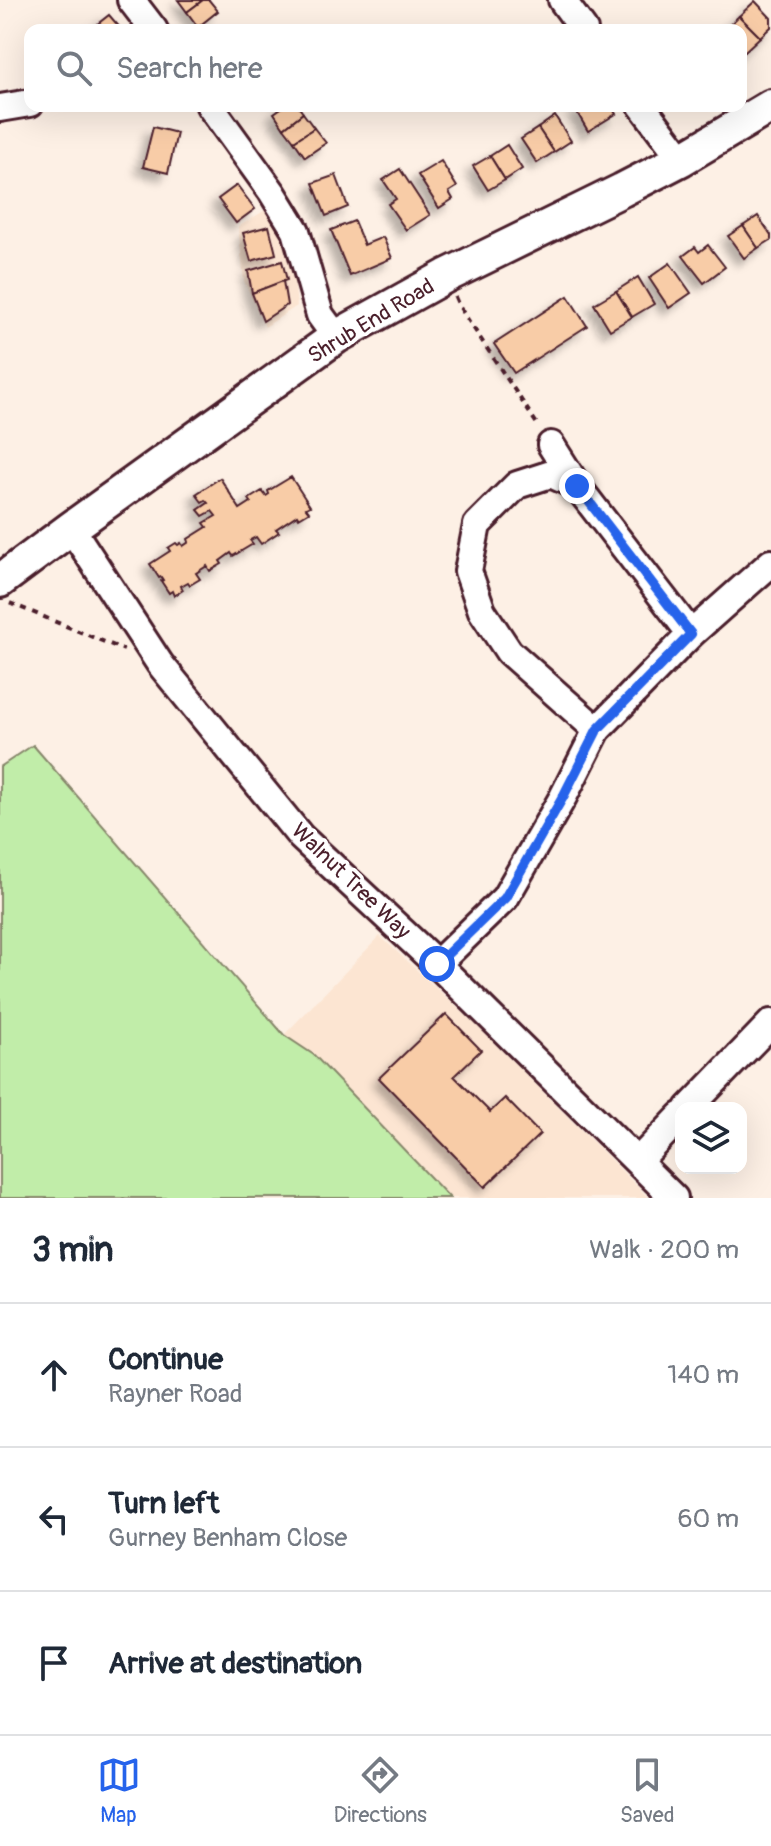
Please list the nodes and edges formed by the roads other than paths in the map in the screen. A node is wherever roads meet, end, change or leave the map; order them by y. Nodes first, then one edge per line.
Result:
1 (131, 0) edge
2 (562, 0) edge
3 (149, 24) edge
4 (580, 24) edge
5 (24, 104) edge
6 (771, 106) edge
7 (0, 108) edge
8 (214, 112) edge
9 (647, 112) edge
10 (682, 159) junction
11 (336, 337) junction
12 (551, 445) road end
13 (577, 486) junction
14 (71, 528) junction
15 (771, 563) edge
16 (0, 581) edge
17 (691, 634) junction
18 (597, 730) junction
19 (437, 964) junction
20 (771, 1023) edge
21 (695, 1102) edge
22 (675, 1122) edge
23 (638, 1161) junction
24 (674, 1198) edge

1 - 3 street
2 - 4 street
5 - 7 street
6 - 10 main road, Shrub End Road
8 - 11 street
9 - 10 street
10 - 11 main road, Shrub End Road
11 - 14 main road, Shrub End Road
12 - 13 street
13 - 17 street
13 - 18 street
14 - 16 main road, Shrub End Road
14 - 19 street, Walnut Tree Way
15 - 17 street
17 - 18 street
18 - 19 street
19 - 23 street, Walnut Tree Way
20 - 21 street
22 - 23 street
23 - 24 street, Walnut Tree Way

